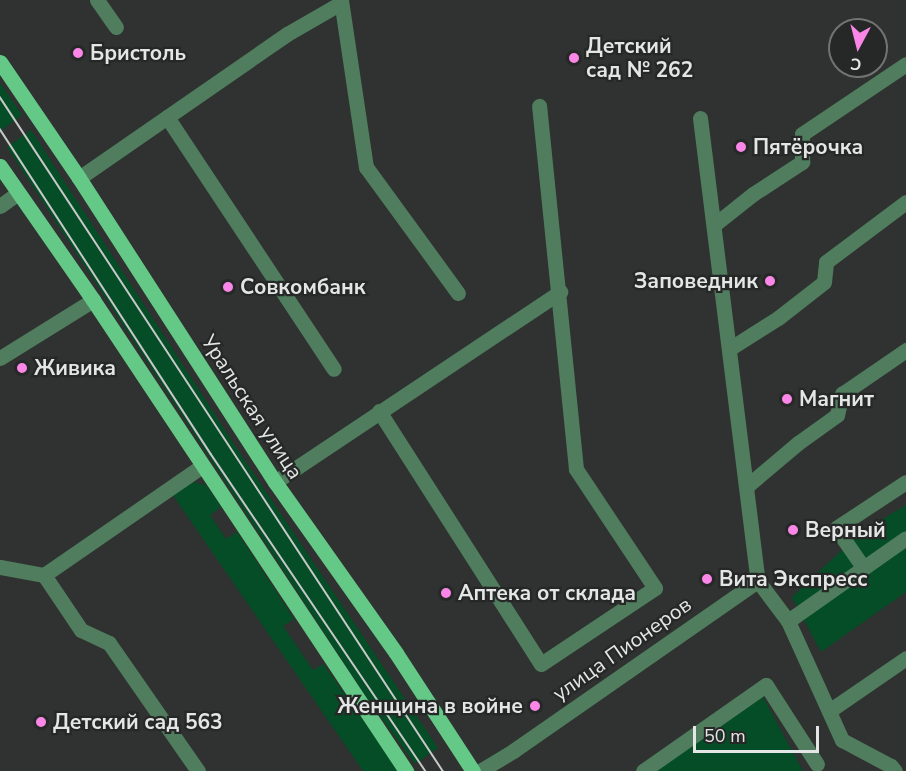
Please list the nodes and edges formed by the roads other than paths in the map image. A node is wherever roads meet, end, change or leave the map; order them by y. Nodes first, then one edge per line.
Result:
1 (97, 0) edge
2 (341, 1) edge
3 (116, 27) dead end
4 (0, 62) edge
5 (906, 64) edge
6 (539, 106) dead end
7 (167, 117) junction
8 (700, 118) dead end
9 (0, 166) edge
10 (79, 178) junction
11 (18, 193) junction
12 (906, 202) edge
13 (0, 206) edge
14 (714, 225) junction
15 (560, 292) junction
16 (458, 293) dead end
17 (93, 300) junction
18 (729, 349) junction
19 (906, 350) edge
20 (0, 358) edge
21 (334, 369) dead end
22 (379, 411) junction
23 (202, 466) junction
24 (275, 482) junction
25 (906, 482) edge
26 (747, 486) junction
27 (906, 538) edge
28 (0, 567) edge
29 (863, 567) junction
30 (44, 575) junction
31 (758, 581) junction
32 (788, 621) junction
33 (906, 658) edge
34 (829, 711) junction
35 (817, 764) dead end
36 (198, 771) edge
37 (406, 771) edge
38 (473, 771) edge
39 (480, 771) edge
40 (644, 771) edge
41 (895, 771) edge

1 - 3 street
2 - 7 street
2 - 16 street
4 - 10 main road, Уральская улица
5 - 14 street
6 - 15 street
7 - 10 street
7 - 21 street
8 - 14 street
9 - 11 main road
10 - 24 main road, Уральская улица
11 - 13 street
11 - 17 main road
12 - 18 street
14 - 18 street
15 - 22 street
15 - 22 street
17 - 20 street
17 - 23 main road
18 - 26 street
19 - 26 street
22 - 24 street
23 - 30 street
23 - 37 main road
24 - 38 main road, Уральская улица
25 - 29 street
26 - 31 street
27 - 29 street
28 - 30 street
29 - 32 street
30 - 36 street
31 - 32 street
31 - 39 street, улица Пионеров
32 - 34 street
33 - 34 street
34 - 41 street
35 - 40 street

